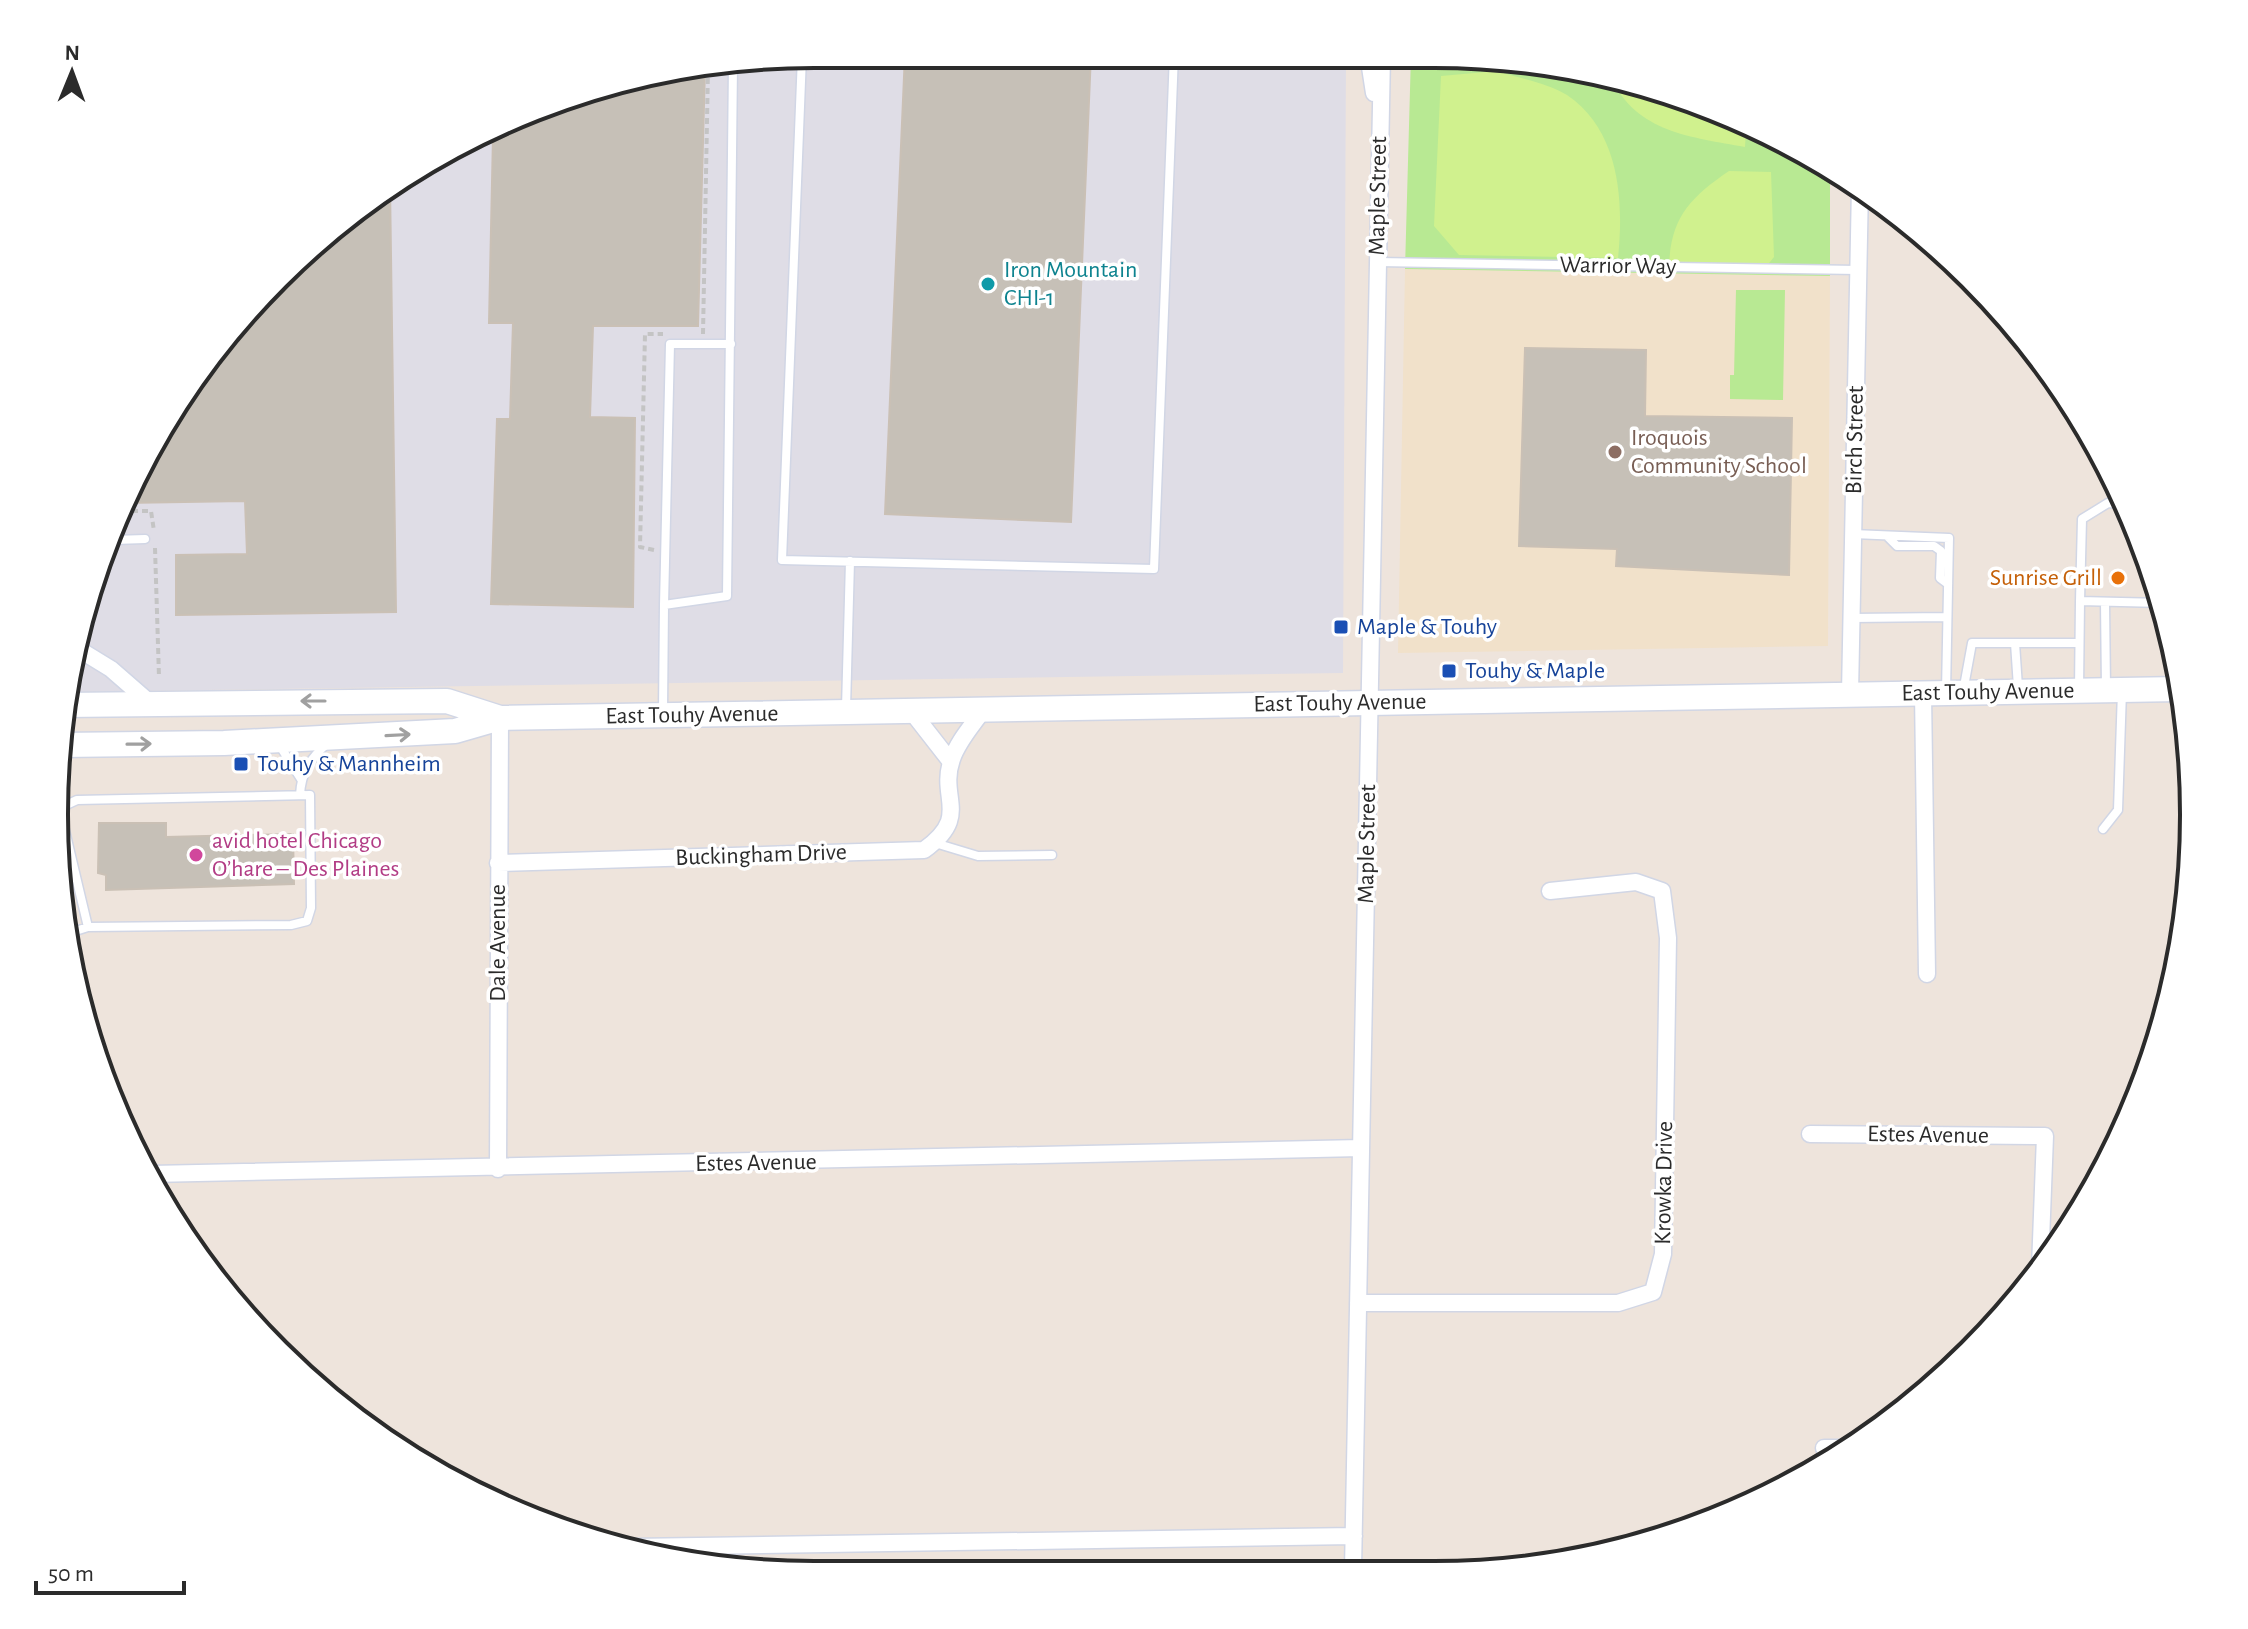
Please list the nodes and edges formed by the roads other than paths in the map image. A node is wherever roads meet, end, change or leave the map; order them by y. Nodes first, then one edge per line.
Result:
1 (1173, 68) edge
2 (1371, 68) edge
3 (1382, 68) edge
4 (802, 69) edge
5 (733, 73) edge
6 (1380, 118) junction
7 (1860, 202) edge
8 (1377, 262) junction
9 (1858, 270) junction
10 (731, 344) junction
11 (2112, 503) edge
12 (1853, 534) junction
13 (1888, 537) junction
14 (145, 539) dead end
15 (121, 540) edge
16 (850, 561) junction
17 (1948, 584) junction
18 (2080, 601) junction
19 (2105, 602) junction
20 (2149, 603) edge
21 (664, 605) junction
22 (1947, 617) junction
23 (1851, 618) junction
24 (2015, 643) junction
25 (2079, 643) junction
26 (86, 653) edge
27 (2169, 689) edge
28 (2114, 690) junction
29 (2079, 691) junction
30 (2019, 692) junction
31 (1944, 693) junction
32 (1850, 694) junction
33 (1370, 702) junction
34 (150, 703) junction
35 (76, 705) edge
36 (983, 710) junction
37 (912, 712) junction
38 (846, 713) junction
39 (663, 716) junction
40 (500, 718) junction
41 (334, 738) junction
42 (267, 741) junction
43 (72, 745) edge
44 (951, 762) junction
45 (301, 779) junction
46 (300, 795) junction
47 (68, 804) edge
48 (2103, 829) dead end
49 (935, 843) junction
50 (69, 849) edge
51 (1052, 855) dead end
52 (498, 863) junction
53 (1550, 891) dead end
54 (88, 927) junction
55 (77, 930) edge
56 (1927, 974) dead end
57 (1810, 1134) dead end
58 (1361, 1148) junction
59 (498, 1169) junction
60 (160, 1174) edge
61 (2041, 1248) edge
62 (1358, 1303) junction
63 (1824, 1448) dead end
64 (1828, 1448) edge
65 (1354, 1536) junction
66 (667, 1546) edge
67 (1353, 1561) edge

1 - 16 lane
2 - 6 street, Maple Street
3 - 6 street, Maple Street
4 - 16 lane
5 - 10 lane
6 - 8 street, Maple Street
7 - 9 street, Birch Street
8 - 9 lane, Warrior Way
8 - 33 street, Maple Street
9 - 12 street, Birch Street
10 - 21 lane
10 - 21 lane
11 - 18 lane
12 - 13 lane
12 - 23 street, Birch Street
13 - 17 lane
13 - 17 lane
14 - 15 lane
16 - 38 lane
17 - 22 lane
18 - 19 lane
18 - 25 lane
19 - 20 lane
19 - 28 lane
21 - 39 lane
22 - 23 lane
22 - 31 lane
23 - 32 street, Birch Street
24 - 25 lane
24 - 30 lane
24 - 31 lane
25 - 29 lane
26 - 34 street
27 - 28 main road, East Touhy Avenue
28 - 29 main road, East Touhy Avenue
28 - 48 lane
29 - 30 main road, East Touhy Avenue
30 - 31 main road, East Touhy Avenue
31 - 32 main road, East Touhy Avenue
31 - 56 street
32 - 33 main road, East Touhy Avenue
33 - 36 main road, East Touhy Avenue
33 - 58 street, Maple Street
34 - 35 main road, East Touhy Avenue
40 -> 34 main road, East Touhy Avenue
36 - 37 main road, East Touhy Avenue
36 - 44 street
37 - 38 main road, East Touhy Avenue
37 - 44 street
38 - 39 main road, East Touhy Avenue
39 - 40 main road, East Touhy Avenue
41 -> 40 main road, East Touhy Avenue
40 - 52 street, Dale Avenue
41 - 42 main road, East Touhy Avenue
41 - 45 lane
43 -> 42 main road, East Touhy Avenue
42 - 45 lane
44 - 49 street
45 - 46 lane
46 - 47 lane
46 - 54 lane
49 - 51 lane
49 - 52 street, Buckingham Drive
50 - 54 lane
52 - 59 street, Dale Avenue
53 - 62 street, Krowka Drive
54 - 55 lane
57 - 61 street, Estes Avenue
58 - 59 street, Estes Avenue
58 - 62 street, Maple Street
59 - 60 street, Estes Avenue
62 - 65 street, Maple Street
63 - 64 street
65 - 66 street
65 - 67 street, Maple Street

